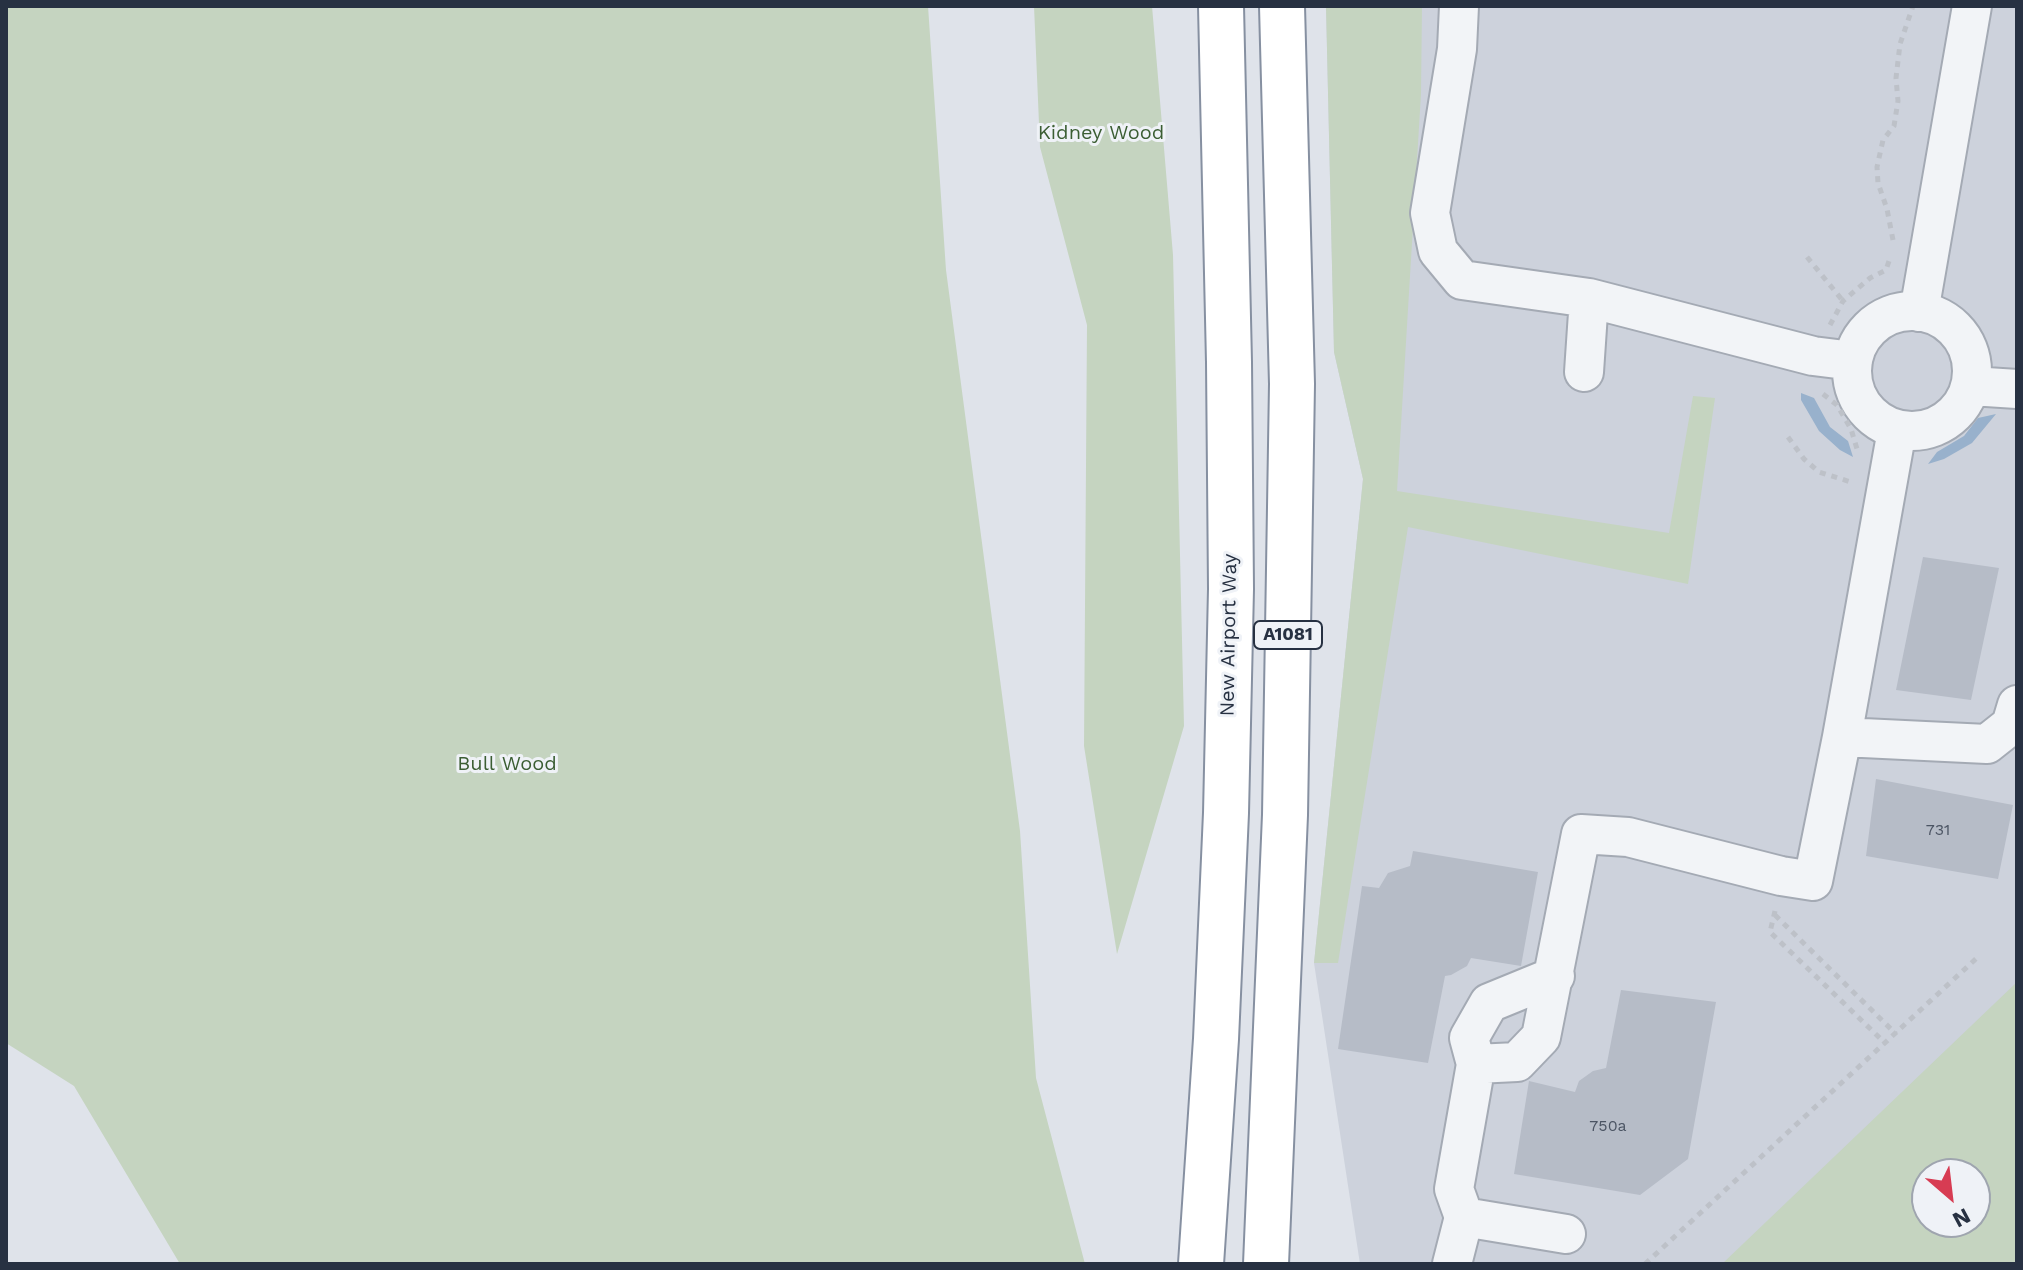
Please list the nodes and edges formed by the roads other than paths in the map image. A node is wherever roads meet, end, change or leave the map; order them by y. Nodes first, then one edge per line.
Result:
1 (1204, 6) edge
2 (1221, 6) edge
3 (1282, 6) edge
4 (1459, 6) edge
5 (1972, 6) edge
6 (1223, 110) junction
7 (1589, 298) junction
8 (1919, 312) junction
9 (1853, 361) junction
10 (1584, 372) dead end
11 (1971, 386) junction
12 (2017, 389) edge
13 (1897, 430) junction
14 (2017, 705) edge
15 (1842, 737) junction
16 (1555, 976) junction
17 (1476, 1064) junction
18 (1464, 1217) junction
19 (1566, 1234) dead end
20 (1201, 1264) edge
21 (1266, 1264) edge
22 (1452, 1264) edge

1 - 6 highway, A1081
2 - 6 highway, New Airport Way / A1081
3 - 21 highway, A1081
4 - 7 street
5 - 8 street
6 - 20 highway, New Airport Way / A1081
7 - 9 street
7 - 10 street
8 - 9 street
8 - 11 street
9 - 13 street
11 - 12 street
11 - 13 street
13 - 15 street
14 - 15 street
15 - 16 street
16 - 17 street
16 - 17 street
17 - 18 street
18 - 19 street
18 - 22 street

